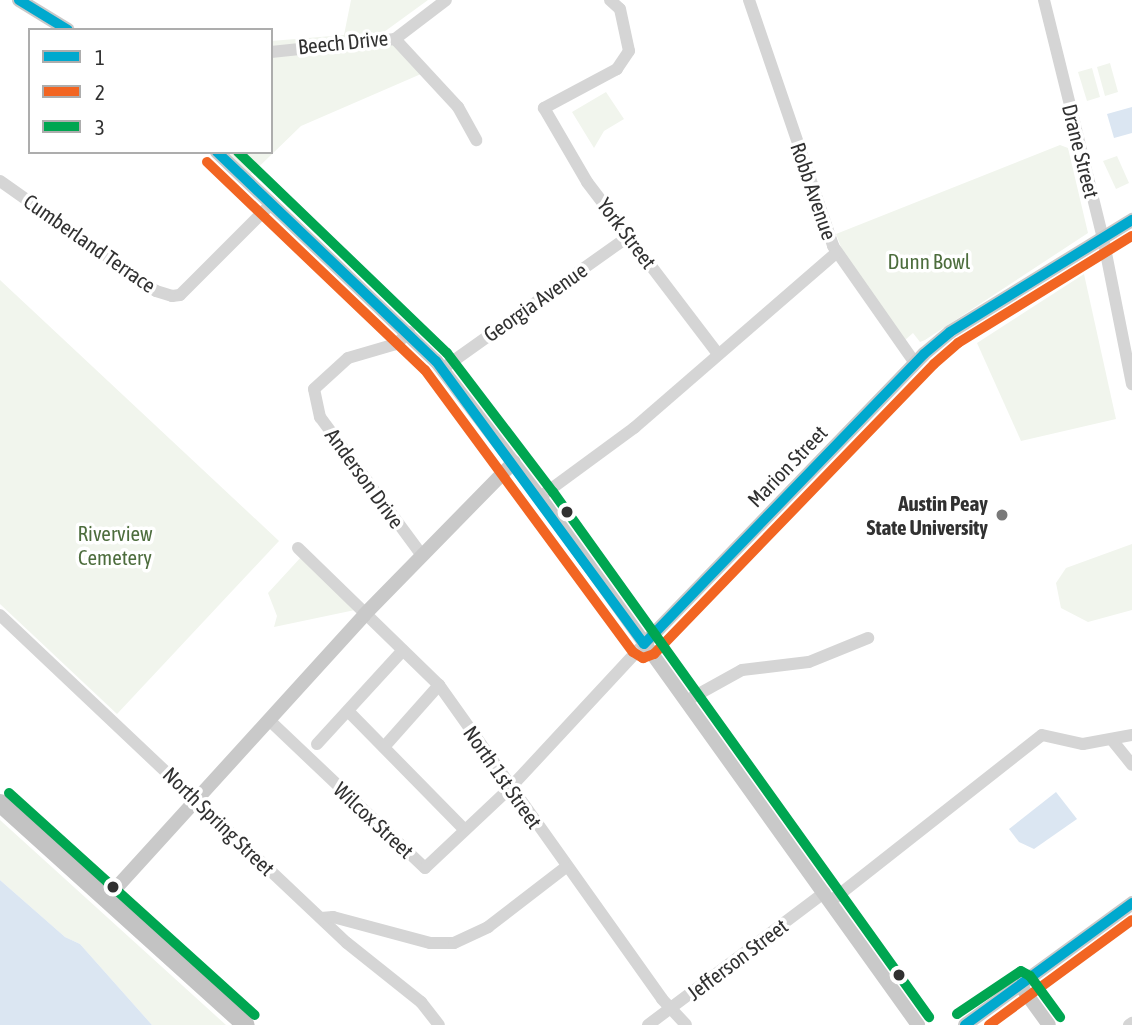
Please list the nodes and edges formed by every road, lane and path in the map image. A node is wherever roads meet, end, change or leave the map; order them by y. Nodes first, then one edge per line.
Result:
1 (19, 0) edge
2 (446, 0) edge
3 (610, 0) edge
4 (749, 0) edge
5 (1044, 0) edge
6 (65, 28) edge
7 (395, 39) junction
8 (273, 52) edge
9 (477, 140) dead end
10 (219, 154) edge
11 (0, 181) edge
12 (271, 204) junction
13 (1132, 220) edge
14 (629, 236) junction
15 (1103, 238) junction
16 (836, 253) junction
17 (409, 332) junction
18 (718, 354) junction
19 (915, 363) junction
20 (442, 369) junction
21 (1132, 384) edge
22 (514, 462) junction
23 (540, 498) junction
24 (298, 548) dead end
25 (421, 554) junction
26 (0, 615) edge
27 (364, 615) junction
28 (868, 638) dead end
29 (644, 644) junction
30 (403, 650) junction
31 (439, 685) junction
32 (686, 701) junction
33 (348, 711) junction
34 (269, 720) junction
35 (1132, 735) edge
36 (1112, 740) junction
37 (317, 744) dead end
38 (384, 747) junction
39 (1132, 765) edge
40 (510, 789) junction
41 (197, 799) junction
42 (0, 803) edge
43 (464, 829) junction
44 (566, 867) junction
45 (828, 896) junction
46 (106, 899) junction
47 (1132, 903) edge
48 (321, 918) junction
49 (1020, 985) junction
50 (672, 1007) junction
51 (246, 1025) edge
52 (439, 1025) edge
53 (648, 1025) edge
54 (686, 1025) edge
55 (918, 1025) edge
56 (965, 1025) edge
57 (1049, 1025) edge

1 - 6 main road
2 - 7 street, Beech Drive
3 - 14 street, York Street
4 - 16 street, Robb Avenue
5 - 15 street, Drane Street
7 - 8 street, Beech Drive
7 - 9 street
10 - 12 main road
11 - 12 street, Cumberland Terrace
12 - 17 main road
13 - 15 main road, Marion Street
14 - 18 street, York Street
14 - 20 street, Georgia Avenue
15 - 19 main road, Marion Street
15 - 21 street, Drane Street
16 - 18 street
16 - 19 street, Robb Avenue
17 - 20 main road
17 - 25 street, Anderson Drive
18 - 23 street
19 - 29 main road, Marion Street
20 - 22 main road
22 - 23 main road
22 - 25 main road
23 - 29 main road
24 - 27 street, North 1st Street
25 - 27 main road
26 - 41 street, North Spring Street
27 - 30 street, North 1st Street
27 - 34 main road
28 - 32 street
29 - 32 main road
29 - 40 street, Marion Street
30 - 31 street, North 1st Street
30 - 33 street
31 - 38 street
31 - 40 street, North 1st Street
32 - 45 main road
33 - 37 street
33 - 38 street
34 - 41 main road
34 - 43 street, Wilcox Street
35 - 36 street
36 - 39 street
36 - 45 street, Jefferson Street
38 - 43 street
40 - 43 street, Wilcox Street
40 - 44 street, North 1st Street
41 - 46 main road
41 - 48 street, North Spring Street
42 - 46 highway
44 - 48 street
44 - 50 street, North 1st Street
45 - 50 street, Jefferson Street
45 - 55 main road
46 - 51 highway
47 - 49 main road
48 - 52 street, North Spring Street
49 - 56 main road
49 - 57 main road
50 - 53 street, Jefferson Street
50 - 54 street, North 1st Street

